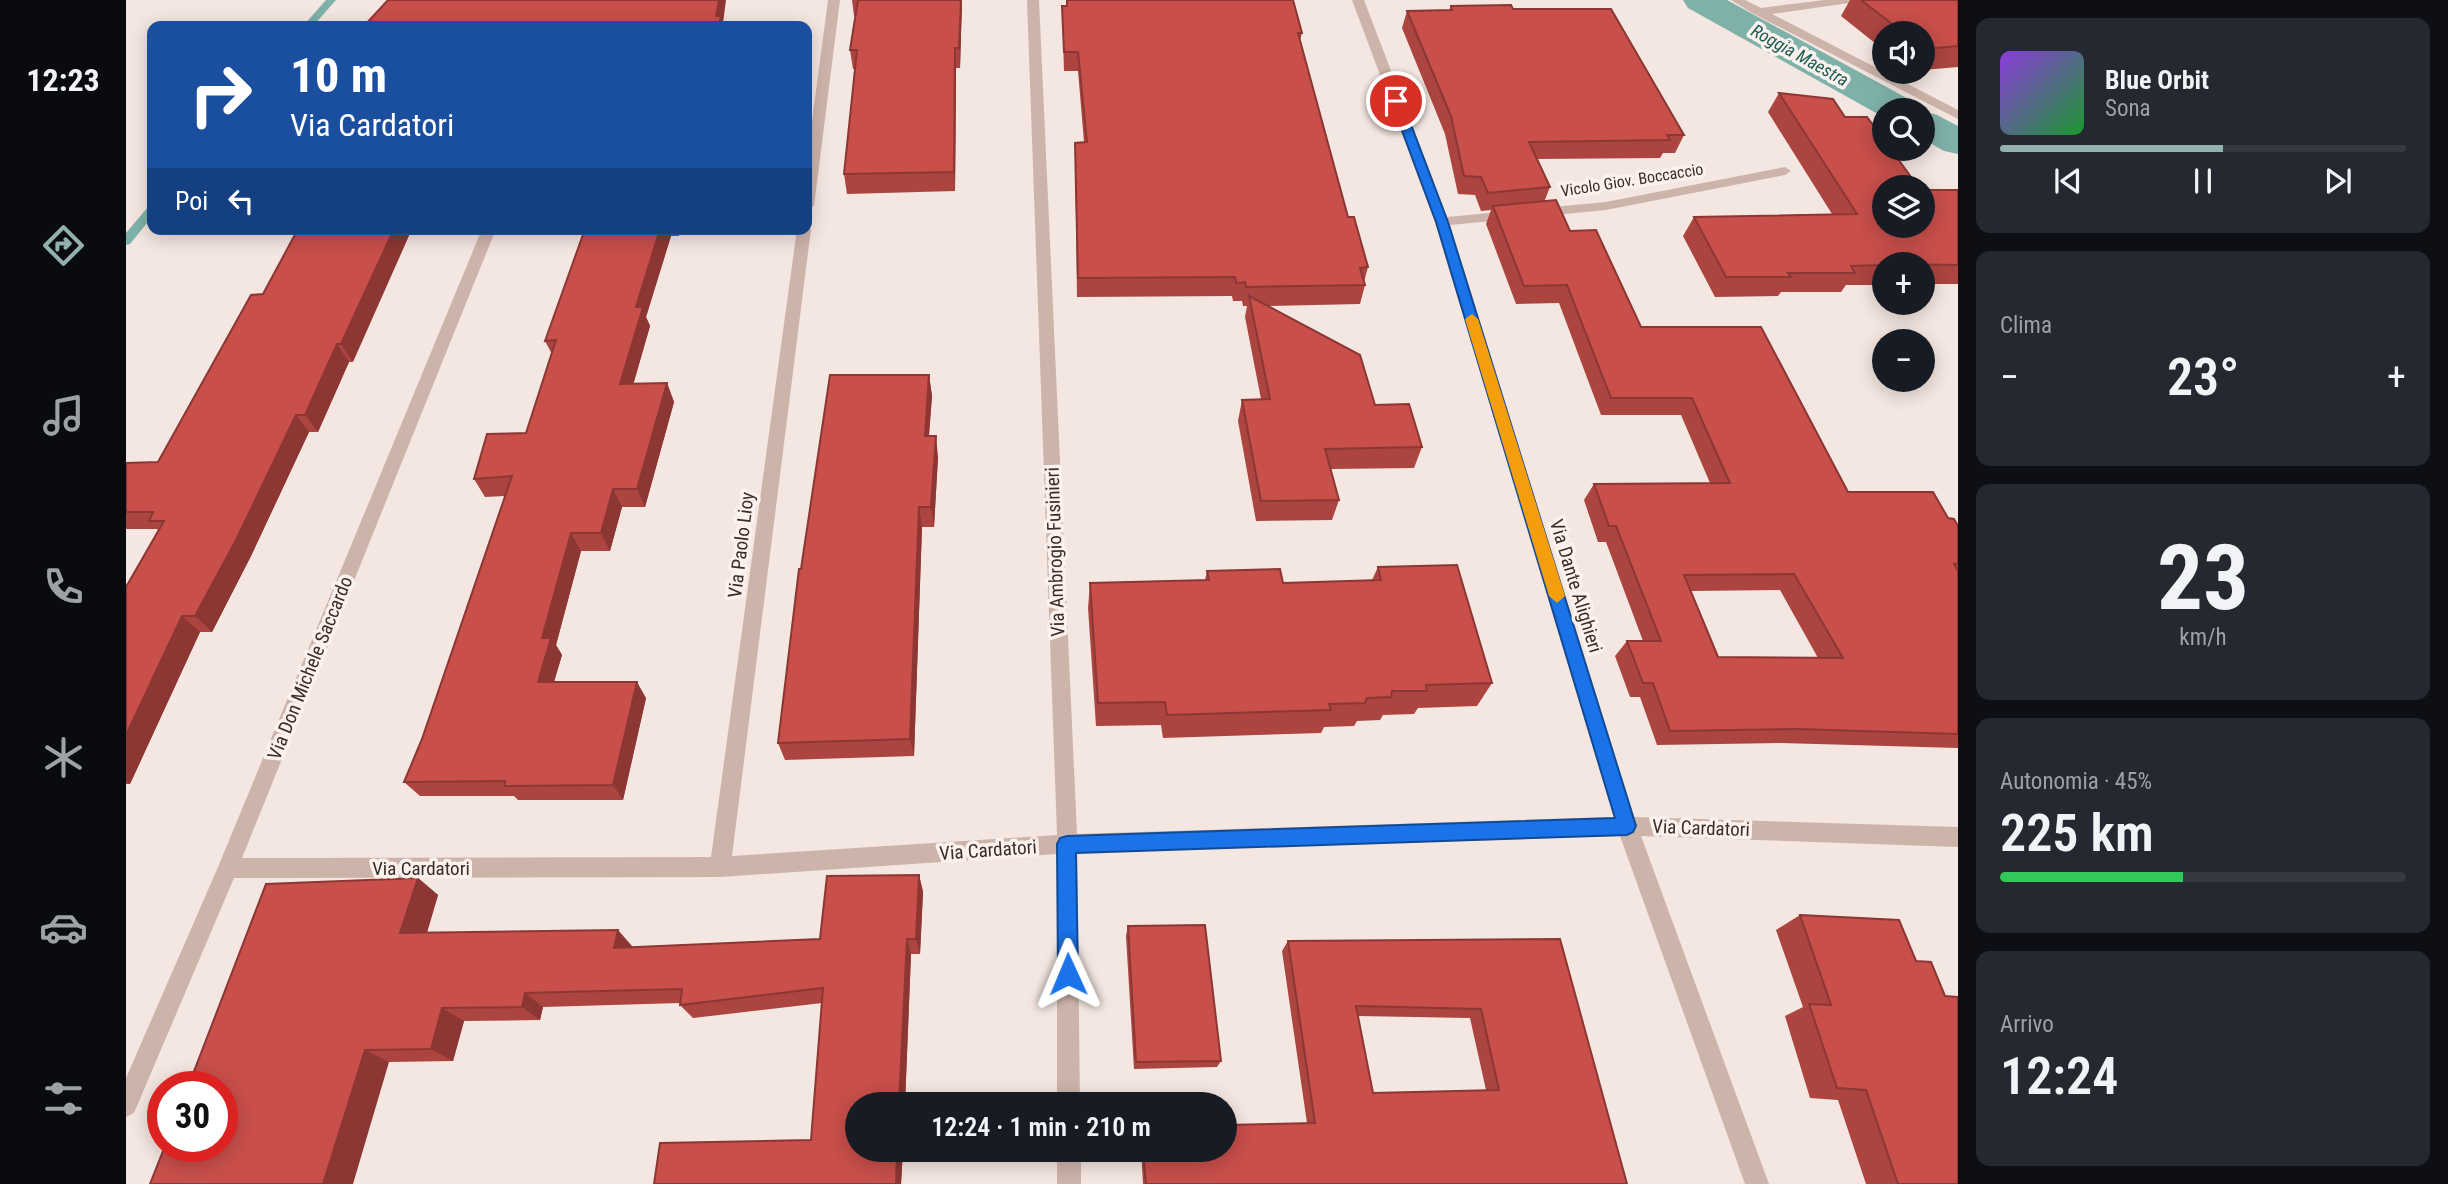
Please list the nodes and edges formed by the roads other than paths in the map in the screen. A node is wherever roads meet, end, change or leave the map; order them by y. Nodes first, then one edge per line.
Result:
1 (834, 0) edge
2 (1033, 0) edge
3 (1737, 0) edge
4 (1849, 0) edge
5 (1362, 2) edge
6 (1758, 12) junction
7 (1958, 115) edge
8 (812, 168) edge
9 (1785, 171) dead end
10 (1442, 222) junction
11 (487, 235) edge
12 (803, 235) edge
13 (1627, 826) junction
14 (1958, 837) edge
15 (1067, 844) junction
16 (720, 867) junction
17 (228, 868) junction
18 (1069, 1092) edge
19 (126, 1105) edge
20 (1069, 1162) edge
21 (1069, 1184) edge
22 (1757, 1184) edge

1 - 8 street
2 - 15 street, Via Ambrogio Fusinieri
3 - 6 street
4 - 6 street
5 - 10 street, Via Dante Alighieri
6 - 7 street
9 - 10 street, Vicolo Giov. Boccaccio
10 - 13 street, Via Dante Alighieri
11 - 17 street, Via Don Michele Saccardo
12 - 16 street, Via Paolo Lioy
13 - 14 street, Via Cardatori
13 - 15 street, Via Cardatori
13 - 22 street, Via Dante Alighieri
15 - 16 street, Via Cardatori
15 - 18 street, Via Ambrogio Fusinieri
16 - 17 street, Via Cardatori
17 - 19 street, Via Don Michele Saccardo
20 - 21 street

